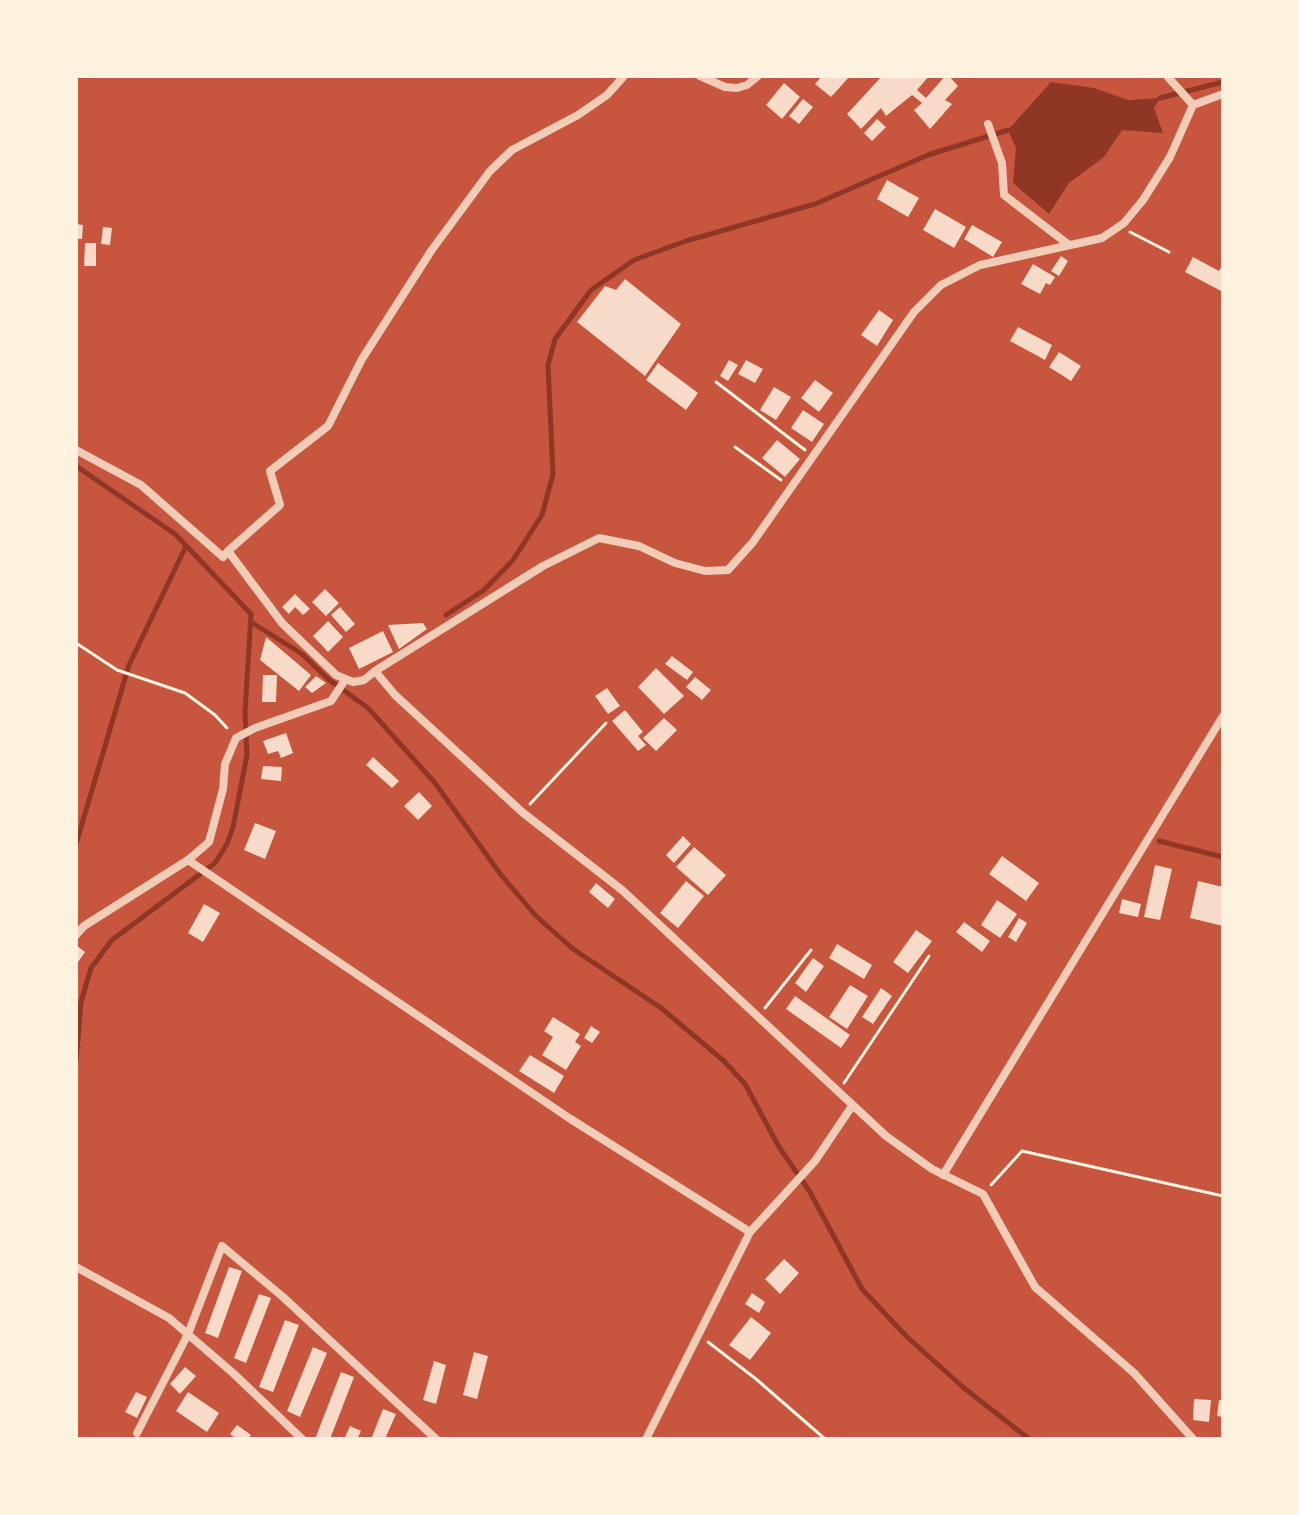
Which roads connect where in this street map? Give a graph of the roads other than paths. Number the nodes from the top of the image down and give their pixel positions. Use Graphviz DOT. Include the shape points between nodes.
graph roads {
  1 [pos="624,76"];
  2 [pos="700,76"];
  3 [pos="758,76"];
  4 [pos="1167,76"];
  5 [pos="1223,94"];
  6 [pos="1193,105"];
  7 [pos="988,124"];
  8 [pos="1069,245"];
  9 [pos="76,450"];
  10 [pos="228,551"];
  11 [pos="375,671"];
  12 [pos="344,682"];
  13 [pos="1223,716"];
  14 [pos="188,860"];
  15 [pos="76,935"];
  16 [pos="852,1106"];
  17 [pos="943,1175"];
  18 [pos="750,1232"];
  19 [pos="76,1267"];
  20 [pos="188,1334"];
  21 [pos="137,1433"];
  22 [pos="302,1439"];
  23 [pos="436,1439"];
  24 [pos="646,1439"];
  25 [pos="1193,1439"];
  1 -- 10 [label="street" via="578,115 512,150 474,191 362,359 328,426 270,471 280,505"];
  2 -- 3 [label="street" via="737,88"];
  4 -- 6 [label="street"];
  5 -- 6 [label="street"];
  6 -- 8 [label="street" via="1143,200 1102,238"];
  7 -- 8 [label="street" via="1002,163 1004,195"];
  8 -- 11 [label="street" via="980,265 941,285 914,312 728,570 705,571 639,546 599,538 543,566"];
  9 -- 10 [label="street" via="141,485 223,557"];
  10 -- 12 [label="street" via="282,623"];
  11 -- 12 [label="street" via="364,680"];
  11 -- 16 [label="street" via="522,812 622,890"];
  12 -- 14 [label="street" via="331,701 240,736 225,764 209,842"];
  13 -- 17 [label="street"];
  14 -- 15 [label="street"];
  14 -- 18 [label="street" via="569,1118"];
  16 -- 17 [label="street"];
  16 -- 18 [label="street" via="815,1161"];
  17 -- 25 [label="street" via="983,1194 1035,1287 1134,1373"];
  18 -- 24 [label="street"];
  19 -- 20 [label="street"];
  20 -- 21 [label="street"];
  20 -- 22 [label="street"];
  20 -- 23 [label="street" via="222,1246"];
}
